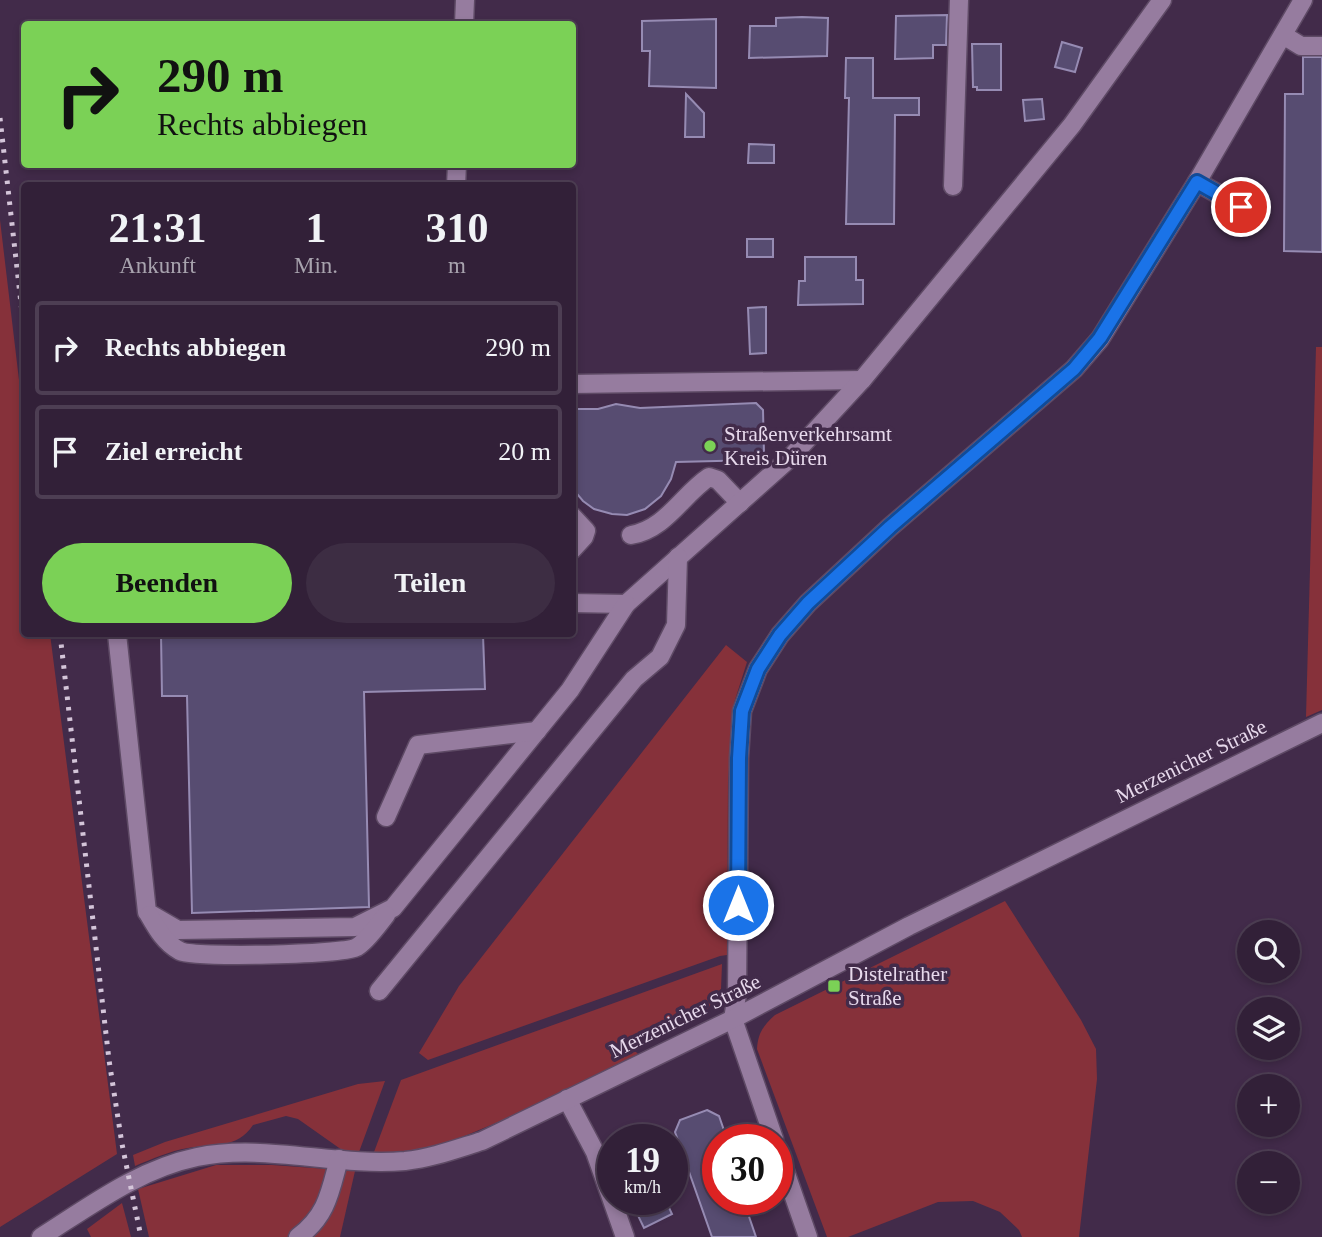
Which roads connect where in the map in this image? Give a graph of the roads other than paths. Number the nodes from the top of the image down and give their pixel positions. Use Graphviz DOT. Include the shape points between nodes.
graph roads {
  1 [pos="465,0"];
  2 [pos="959,0"];
  3 [pos="1162,0"];
  4 [pos="1303,0"];
  5 [pos="464,21"];
  6 [pos="1283,35"];
  7 [pos="1322,46"];
  8 [pos="1197,182"];
  9 [pos="953,186"];
  10 [pos="1241,207"];
  11 [pos="862,380"];
  12 [pos="576,383"];
  13 [pos="740,503"];
  14 [pos="576,520"];
  15 [pos="631,535"];
  16 [pos="576,546"];
  17 [pos="678,557"];
  18 [pos="576,603"];
  19 [pos="626,604"];
  20 [pos="117,637"];
  21 [pos="1322,723"];
  22 [pos="537,731"];
  23 [pos="386,817"];
  24 [pos="393,908"];
  25 [pos="148,912"];
  26 [pos="379,992"];
  27 [pos="733,1019"];
  28 [pos="567,1099"];
  29 [pos="769,1124"];
  30 [pos="339,1158"];
  31 [pos="793,1194"];
  32 [pos="41,1237"];
  33 [pos="298,1237"];
  34 [pos="625,1237"];
  35 [pos="808,1237"];
  1 -- 5 [label="street"];
  2 -- 9 [label="street"];
  3 -- 11 [label="street" via="1072,125"];
  4 -- 6 [label="street"];
  6 -- 7 [label="street" via="1301,46"];
  6 -- 8 [label="street"];
  8 -- 10 [label="street"];
  8 -- 27 [label="street" via="1100,338 1074,369 808,603 758,669 741,723"];
  11 -- 12 [label="street"];
  11 -- 13 [label="street" via="790,458"];
  13 -- 15 [label="street" via="709,477 659,523"];
  13 -- 17 [label="street"];
  14 -- 16 [label="street" via="586,531"];
  17 -- 19 [label="street"];
  17 -- 26 [label="street" via="676,625 660,657 634,679"];
  18 -- 19 [label="street"];
  19 -- 22 [label="street"];
  20 -- 25 [label="street"];
  21 -- 27 [label="street, Merzenicher Straße" via="921,920"];
  22 -- 23 [label="street" via="418,745"];
  22 -- 24 [label="street"];
  24 -- 25 [label="street" via="355,927 178,930"];
  24 -- 25 [label="street" via="358,947 337,952 233,954 182,953 163,937"];
  27 -- 28 [label="street, Merzenicher Straße"];
  27 -- 29 [label="street"];
  28 -- 30 [label="street, Merzenicher Straße" via="439,1155 403,1161"];
  28 -- 34 [label="street" via="595,1152"];
  30 -- 32 [label="street, Merzenicher Straße" via="196,1157 123,1186"];
  30 -- 33 [label="street" via="328,1200 315,1225"];
  31 -- 35 [label="street"];
}
